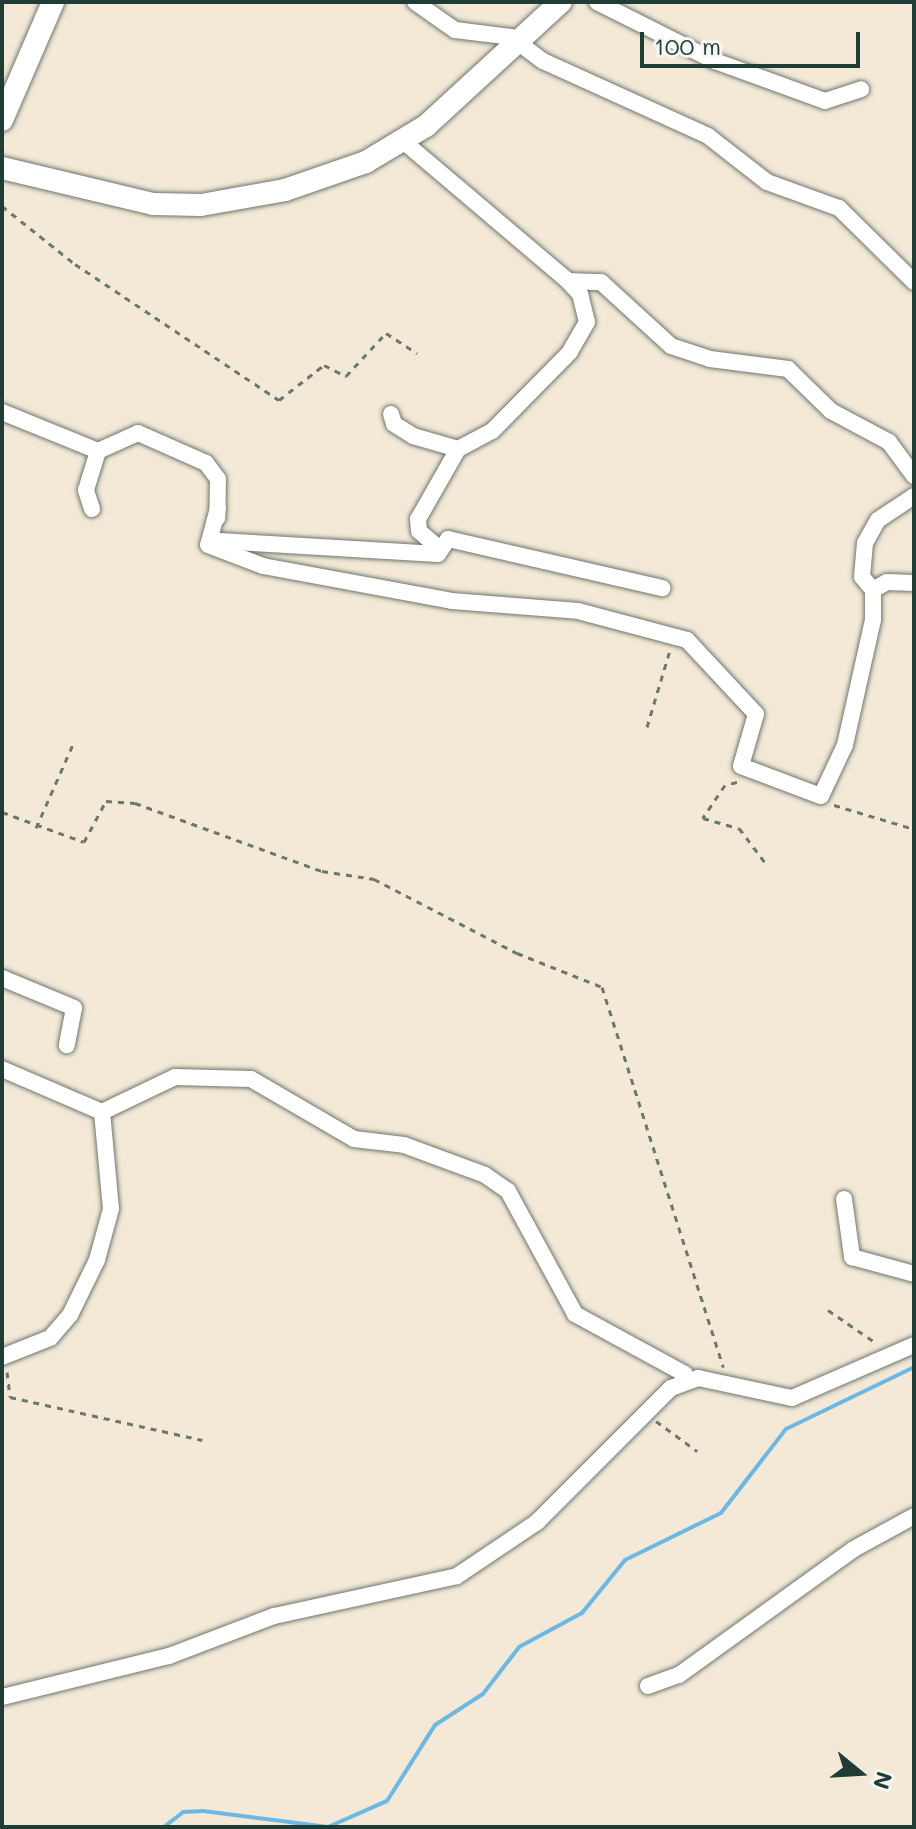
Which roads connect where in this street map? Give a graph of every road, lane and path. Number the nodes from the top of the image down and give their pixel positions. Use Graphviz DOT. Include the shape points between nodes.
graph roads {
  1 [pos="53,2"];
  2 [pos="415,2"];
  3 [pos="561,2"];
  4 [pos="597,2"];
  5 [pos="520,43"];
  6 [pos="861,89"];
  7 [pos="2,120"];
  8 [pos="403,141"];
  9 [pos="2,168"];
  10 [pos="2,206"];
  11 [pos="568,281"];
  12 [pos="914,282"];
  13 [pos="417,353"];
  14 [pos="2,412"];
  15 [pos="391,414"];
  16 [pos="458,449"];
  17 [pos="98,451"];
  18 [pos="914,476"];
  19 [pos="914,496"];
  20 [pos="218,508"];
  21 [pos="92,509"];
  22 [pos="440,549"];
  23 [pos="914,583"];
  24 [pos="662,588"];
  25 [pos="873,590"];
  26 [pos="675,635"];
  27 [pos="647,727"];
  28 [pos="73,744"];
  29 [pos="750,785"];
  30 [pos="821,796"];
  31 [pos="2,812"];
  32 [pos="36,828"];
  33 [pos="914,829"];
  34 [pos="767,865"];
  35 [pos="2,978"];
  36 [pos="67,1045"];
  37 [pos="2,1069"];
  38 [pos="102,1112"];
  39 [pos="844,1199"];
  40 [pos="914,1274"];
  41 [pos="828,1310"];
  42 [pos="914,1345"];
  43 [pos="893,1355"];
  44 [pos="5,1357"];
  45 [pos="685,1374"];
  46 [pos="728,1384"];
  47 [pos="648,1407"];
  48 [pos="202,1440"];
  49 [pos="697,1451"];
  50 [pos="914,1516"];
  51 [pos="648,1686"];
  52 [pos="2,1697"];
  1 -- 7 [label="street"];
  2 -- 5 [label="street" via="455,30 504,34"];
  3 -- 5 [label="street"];
  4 -- 6 [label="street" via="715,61 825,101"];
  5 -- 8 [label="street"];
  5 -- 12 [label="street" via="708,136 767,182 839,208"];
  8 -- 9 [label="street" via="311,182 201,205 114,199"];
  8 -- 11 [label="street"];
  10 -- 13 [label="path" via="75,264 279,400 324,365 346,376 386,333"];
  11 -- 16 [label="street" via="586,310 581,338 492,431"];
  11 -- 18 [label="street" via="601,282 671,346 710,359 788,369 831,411 889,442"];
  14 -- 17 [label="street"];
  15 -- 16 [label="street" via="413,436"];
  16 -- 22 [label="street" via="418,519 422,536"];
  17 -- 20 [label="street" via="138,433 193,457 216,473"];
  17 -- 21 [label="street" via="86,490"];
  19 -- 25 [label="street" via="868,533 862,577"];
  20 -- 22 [label="street" via="219,541 235,546"];
  20 -- 26 [label="street" via="208,545 263,566 452,601 578,611"];
  22 -- 24 [label="street" via="448,539"];
  23 -- 25 [label="street" via="887,582"];
  25 -- 30 [label="street" via="851,723"];
  26 -- 27 [label="path"];
  26 -- 30 [label="street" via="696,646 756,714 741,766"];
  28 -- 32 [label="path"];
  29 -- 34 [label="path" via="725,785 703,818 739,828"];
  30 -- 33 [label="path"];
  31 -- 32 [label="path"];
  32 -- 46 [label="path" via="84,842 106,801 135,803 322,871 374,879 517,953 602,987"];
  35 -- 36 [label="street" via="74,1008"];
  37 -- 38 [label="street"];
  38 -- 44 [label="street" via="111,1209 97,1260 50,1338"];
  38 -- 45 [label="street" via="175,1077 251,1079 354,1139 404,1145 485,1175 508,1191 575,1314"];
  39 -- 40 [label="street" via="852,1257"];
  41 -- 43 [label="path"];
  42 -- 43 [label="street"];
  43 -- 46 [label="street" via="792,1398"];
  44 -- 48 [label="path" via="10,1397"];
  46 -- 47 [label="street" via="688,1380"];
  47 -- 49 [label="path"];
  47 -- 52 [label="street" via="537,1522 473,1569 274,1616 169,1656"];
  50 -- 51 [label="street" via="854,1549 679,1675"];
}
